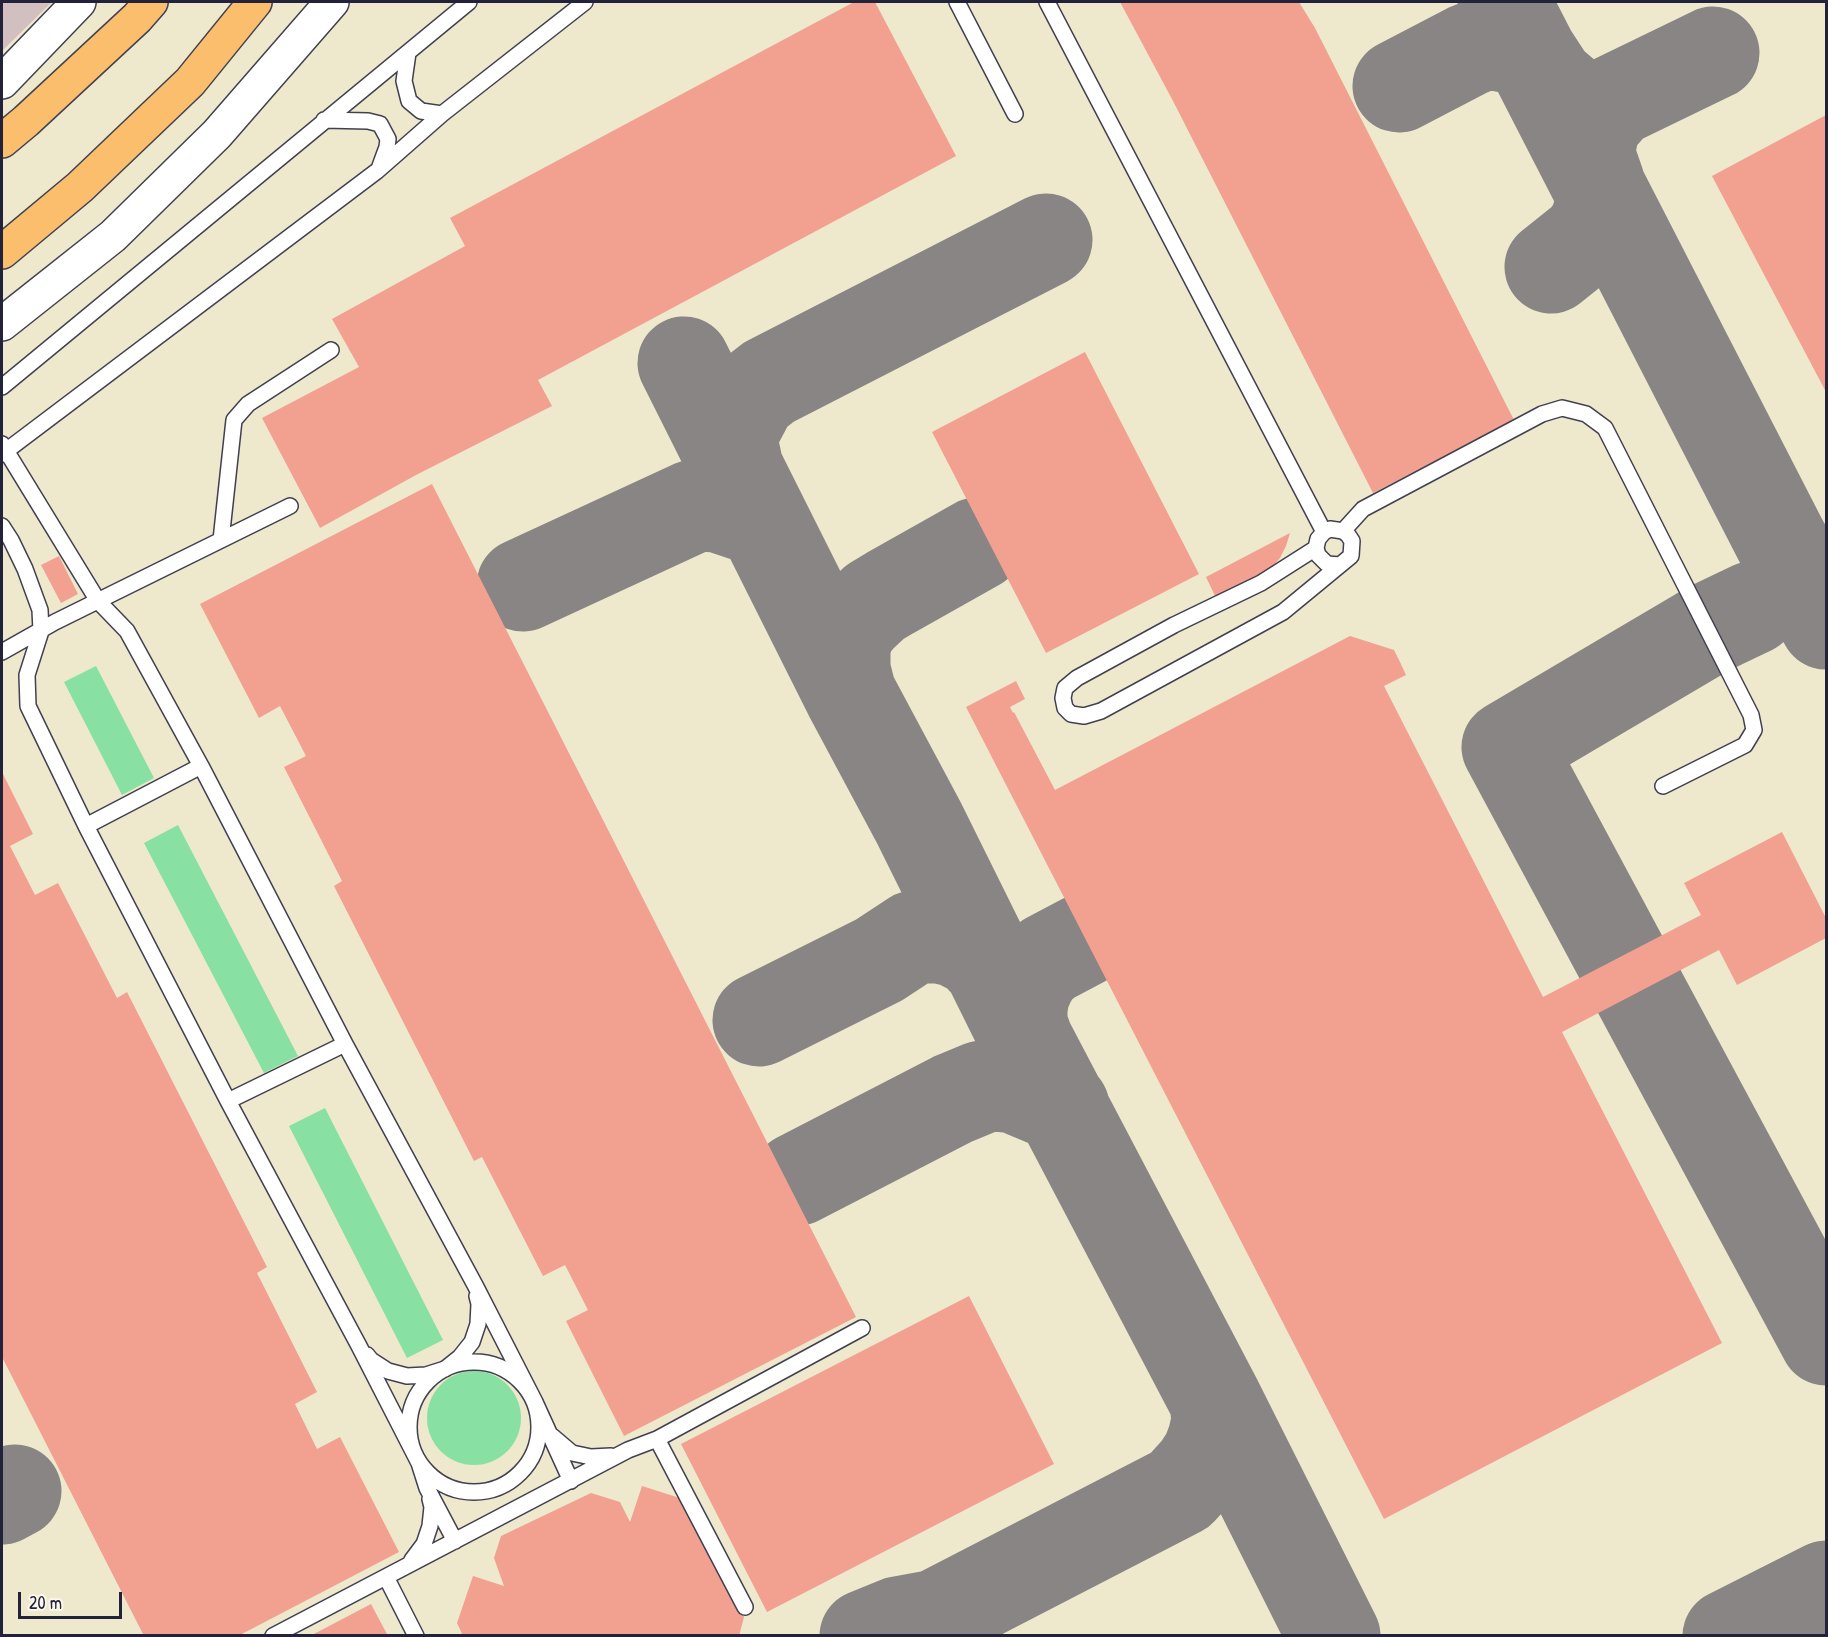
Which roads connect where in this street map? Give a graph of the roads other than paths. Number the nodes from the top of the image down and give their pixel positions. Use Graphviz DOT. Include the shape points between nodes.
graph roads {
  1 [pos="79,2"];
  2 [pos="151,2"];
  3 [pos="255,2"];
  4 [pos="332,2"];
  5 [pos="469,2"];
  6 [pos="585,2"];
  7 [pos="957,2"];
  8 [pos="1047,2"];
  9 [pos="408,53"];
  10 [pos="2,82"];
  11 [pos="442,114"];
  12 [pos="1015,114"];
  13 [pos="324,120"];
  14 [pos="2,141"];
  15 [pos="377,171"];
  16 [pos="2,252"];
  17 [pos="2,324"];
  18 [pos="331,350"];
  19 [pos="2,387"];
  20 [pos="3,449"];
  21 [pos="290,506"];
  22 [pos="2,526"];
  23 [pos="1343,531"];
  24 [pos="1324,532"];
  25 [pos="220,540"];
  26 [pos="1316,548"];
  27 [pos="1340,565"];
  28 [pos="98,601"];
  29 [pos="41,631"];
  30 [pos="2,652"];
  31 [pos="201,765"];
  32 [pos="1663,786"];
  33 [pos="86,826"];
  34 [pos="345,1044"];
  35 [pos="228,1101"];
  36 [pos="475,1286"];
  37 [pos="862,1328"];
  38 [pos="359,1346"];
  39 [pos="445,1369"];
  40 [pos="535,1402"];
  41 [pos="546,1428"];
  42 [pos="657,1439"];
  43 [pos="628,1450"];
  44 [pos="419,1463"];
  45 [pos="571,1481"];
  46 [pos="427,1488"];
  47 [pos="455,1541"];
  48 [pos="391,1574"];
  49 [pos="745,1607"];
  50 [pos="273,1635"];
  51 [pos="416,1635"];
  1 -- 10 [label="street"];
  2 -- 14 [label="main road"];
  3 -- 16 [label="main road" via="190,82 80,187"];
  4 -- 17 [label="street" via="217,134 121,229"];
  5 -- 9 [label="lane"];
  6 -- 11 [label="lane"];
  7 -- 12 [label="lane"];
  8 -- 24 [label="lane"];
  9 -- 11 [label="lane" via="404,81 409,101 421,111"];
  9 -- 13 [label="lane"];
  11 -- 15 [label="lane"];
  13 -- 15 [label="lane" via="380,124 386,132 387,147"];
  13 -- 19 [label="lane"];
  15 -- 20 [label="lane"];
  18 -- 25 [label="lane" via="248,404 234,420"];
  20 -- 28 [label="lane"];
  21 -- 25 [label="lane"];
  22 -- 29 [label="lane" via="25,569 40,610"];
  23 -- 24 [label="lane"];
  23 -- 27 [label="lane" via="1353,549"];
  23 -- 32 [label="lane" via="1363,509 1542,414 1562,408 1586,414 1605,428 1751,715 1754,730 1745,745"];
  24 -- 26 [label="lane"];
  25 -- 28 [label="lane"];
  26 -- 27 [label="lane" via="1327,564"];
  26 -- 27 [label="lane" via="1261,583 1077,678 1065,688 1065,708 1071,714 1084,716 1140,691 1283,612"];
  28 -- 29 [label="lane"];
  28 -- 31 [label="lane" via="127,631"];
  29 -- 30 [label="lane"];
  29 -- 33 [label="lane" via="27,675 28,706"];
  31 -- 33 [label="lane"];
  31 -- 34 [label="lane"];
  33 -- 35 [label="lane"];
  34 -- 35 [label="lane"];
  34 -- 36 [label="lane"];
  35 -- 38 [label="lane"];
  36 -- 39 [label="lane" via="478,1324 472,1342"];
  36 -- 40 [label="lane"];
  37 -- 42 [label="lane"];
  38 -- 39 [label="lane" via="388,1371 407,1376"];
  38 -- 44 [label="lane"];
  39 -- 40 [label="lane" via="461,1363 497,1365 526,1386"];
  39 -- 44 [label="lane" via="418,1393 411,1410 409,1428"];
  40 -- 41 [label="lane"];
  40 -- 44 [label="lane" via="540,1421 539,1441 532,1459 505,1486 467,1493 448,1488"];
  41 -- 43 [label="lane" via="572,1453 610,1457"];
  41 -- 45 [label="lane"];
  42 -- 43 [label="lane"];
  42 -- 49 [label="lane"];
  43 -- 45 [label="lane"];
  44 -- 46 [label="lane"];
  45 -- 47 [label="lane"];
  46 -- 47 [label="lane"];
  46 -- 48 [label="lane" via="432,1507 424,1544 412,1560"];
  47 -- 48 [label="lane"];
  48 -- 50 [label="lane"];
  48 -- 51 [label="lane"];
}
